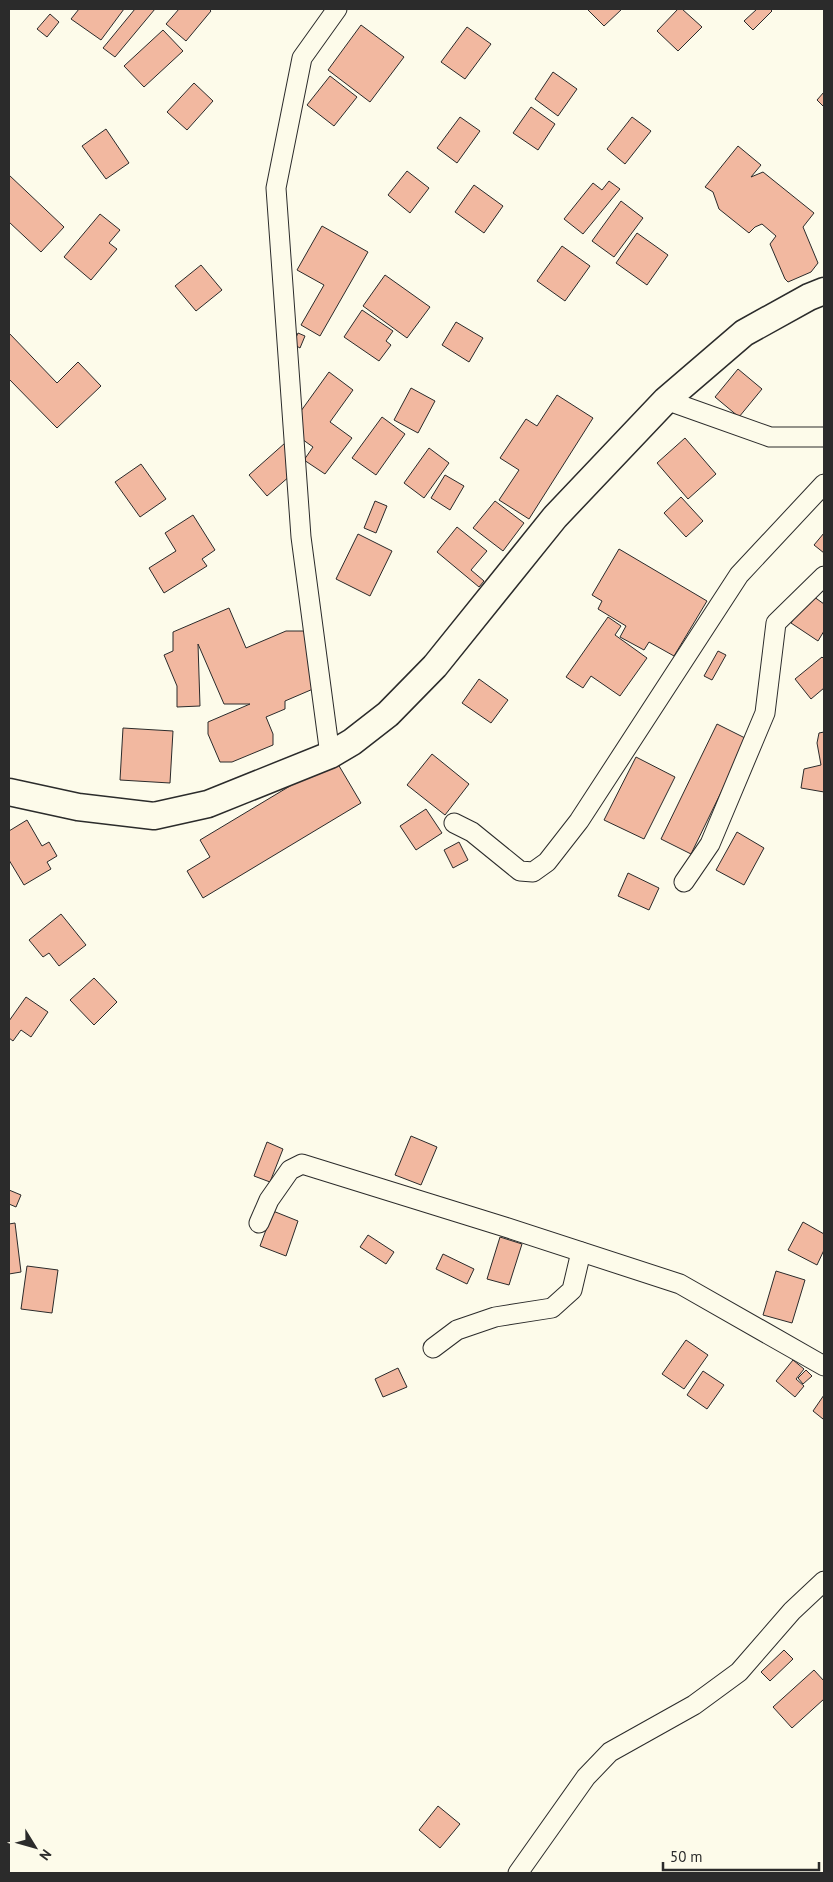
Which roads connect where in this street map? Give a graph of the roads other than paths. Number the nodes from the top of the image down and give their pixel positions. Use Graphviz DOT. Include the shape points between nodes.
graph roads {
  1 [pos="337,9"];
  2 [pos="824,291"];
  3 [pos="666,400"];
  4 [pos="824,437"];
  5 [pos="824,484"];
  6 [pos="824,576"];
  7 [pos="330,755"];
  8 [pos="9,792"];
  9 [pos="454,823"];
  10 [pos="684,882"];
  11 [pos="259,1223"];
  12 [pos="580,1252"];
  13 [pos="433,1348"];
  14 [pos="824,1366"];
  15 [pos="824,1581"];
  16 [pos="518,1873"];
  1 -- 7 [label="street" via="302,58 276,188 301,537"];
  2 -- 3 [label="main road" via="809,296 744,333"];
  3 -- 4 [label="street" via="770,437"];
  3 -- 7 [label="main road" via="555,517 435,666 388,714"];
  5 -- 9 [label="street" via="739,575 579,821 547,862 533,872 520,871 472,832"];
  6 -- 10 [label="street" via="776,623 765,713 710,844"];
  7 -- 8 [label="main road" via="208,804 154,816 78,807"];
  11 -- 12 [label="street" via="269,1200 290,1170 302,1164"];
  12 -- 13 [label="street" via="572,1290 552,1308 496,1317 457,1330"];
  12 -- 14 [label="street" via="680,1284"];
  15 -- 16 [label="street" via="792,1611 739,1672 694,1705 610,1752 586,1777"];
}
